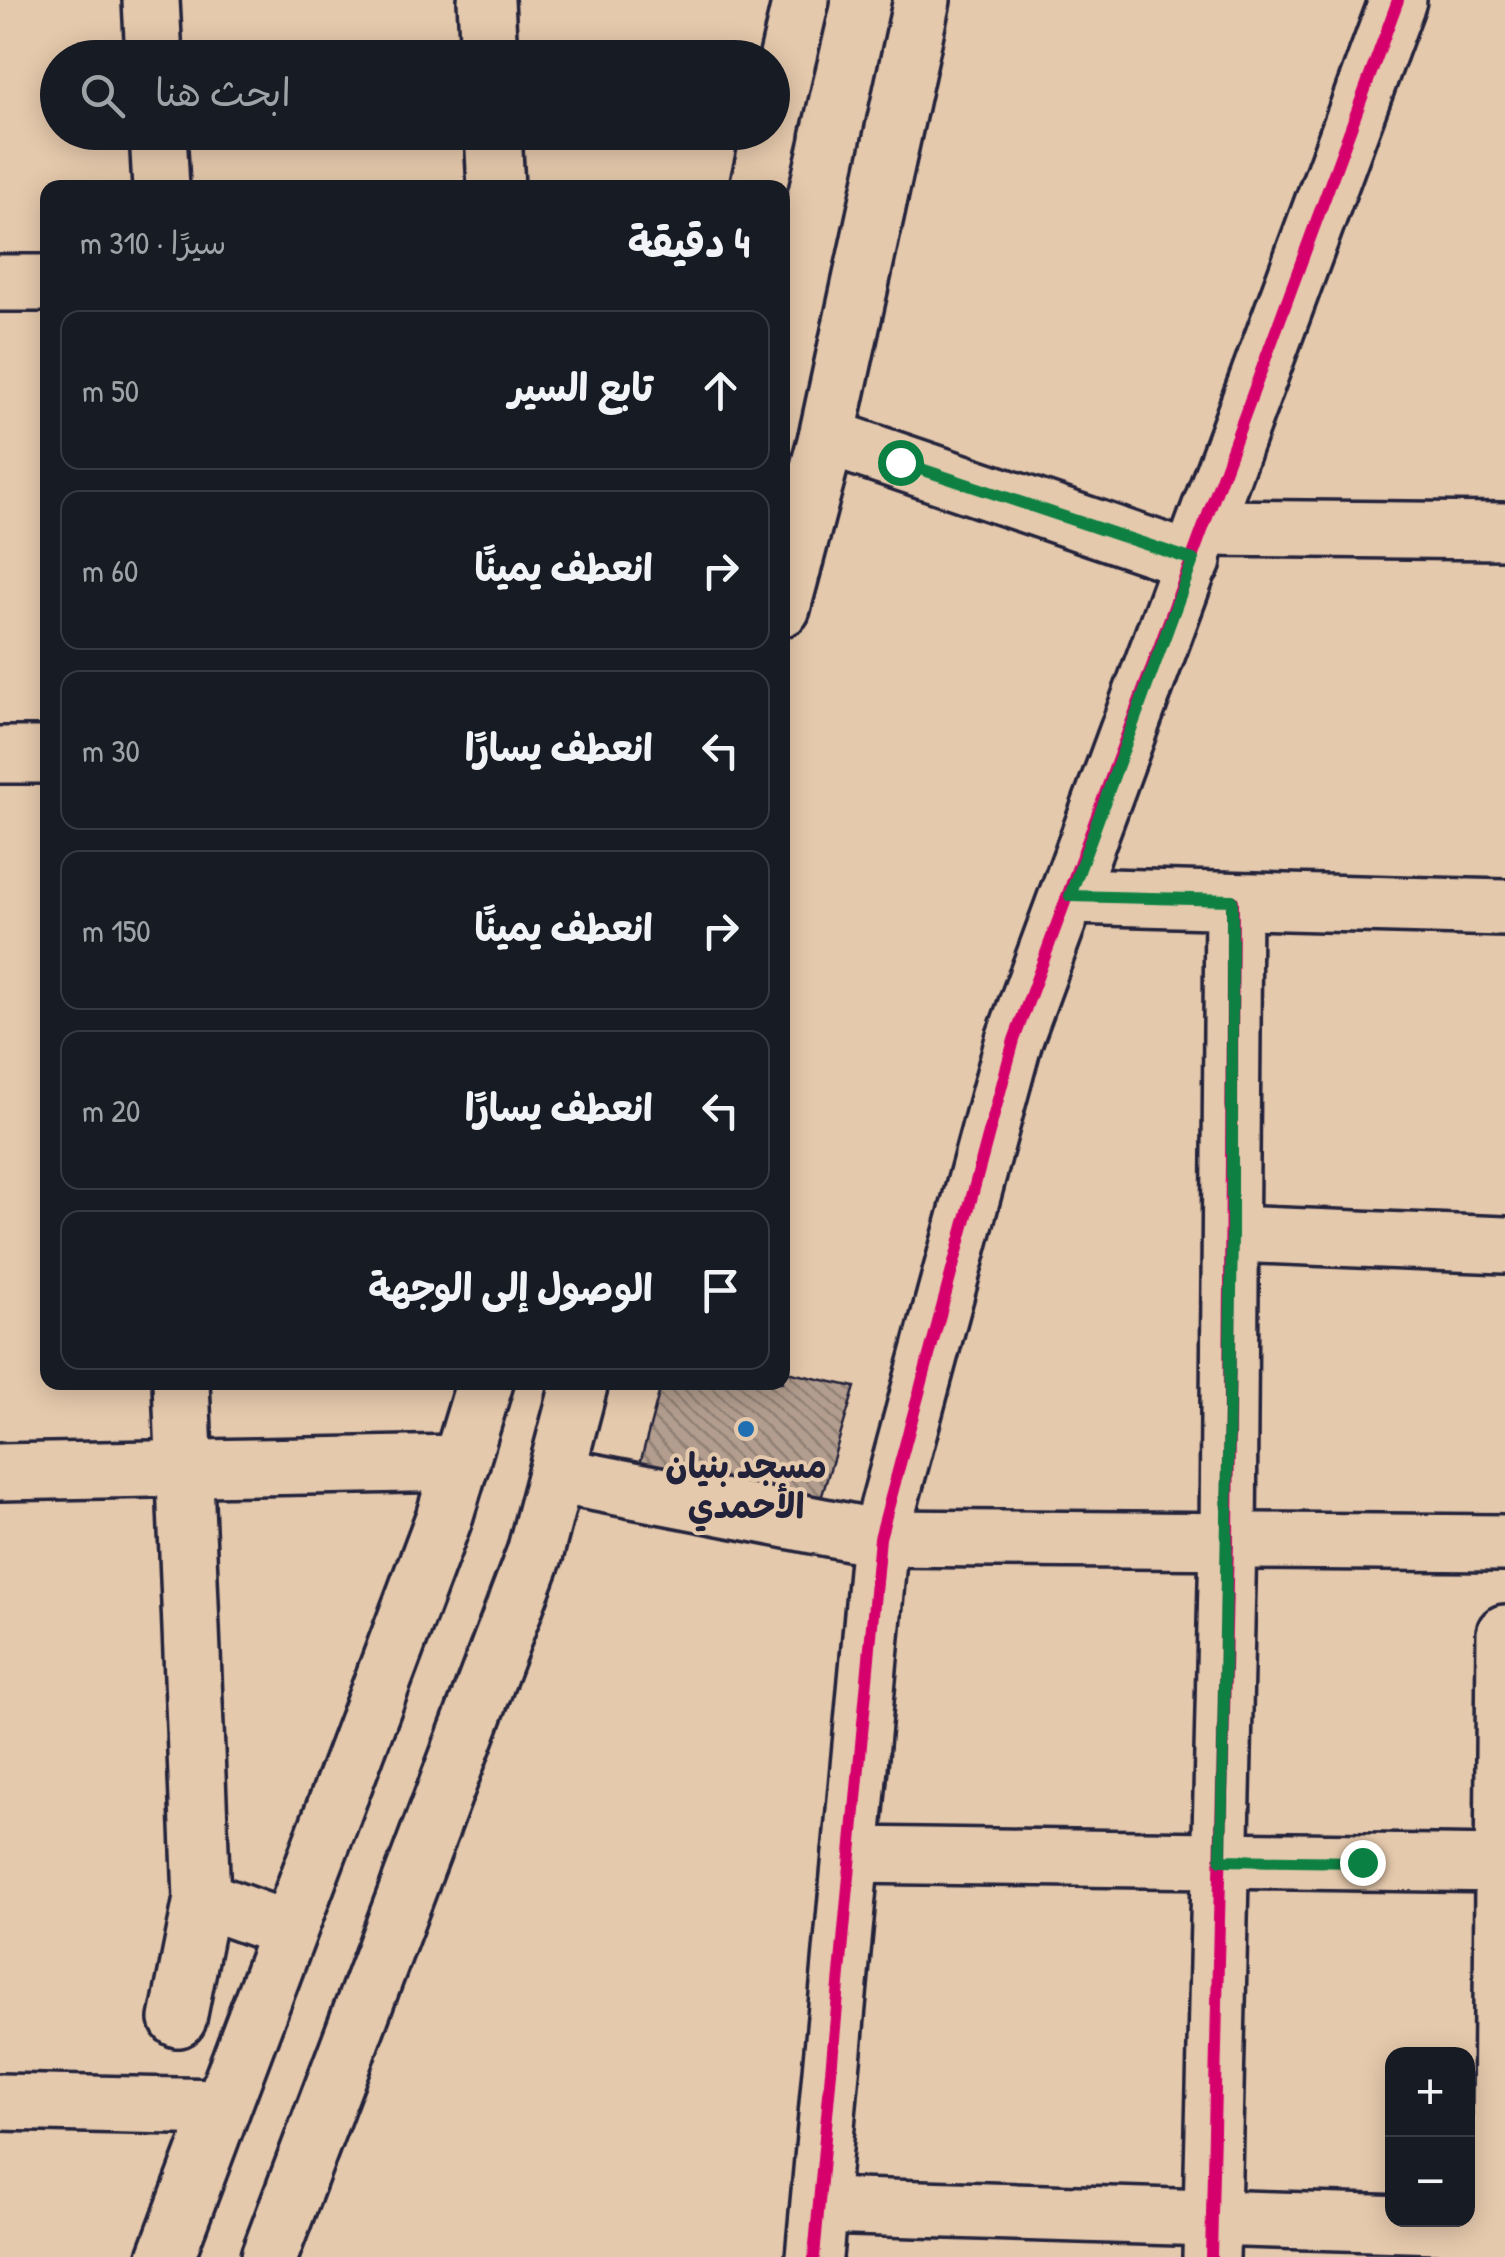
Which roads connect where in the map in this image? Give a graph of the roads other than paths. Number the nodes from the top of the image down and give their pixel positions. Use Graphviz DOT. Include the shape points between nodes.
graph roads {
  1 [pos="151,0"];
  2 [pos="486,0"];
  3 [pos="801,0"];
  4 [pos="922,0"];
  5 [pos="1398,0"];
  6 [pos="153,40"];
  7 [pos="488,40"];
  8 [pos="790,47"];
  9 [pos="159,150"];
  10 [pos="494,150"];
  11 [pos="767,150"];
  12 [pos="161,180"];
  13 [pos="496,180"];
  14 [pos="760,180"];
  15 [pos="40,282"];
  16 [pos="0,284"];
  17 [pos="827,437"];
  18 [pos="1505,531"];
  19 [pos="1199,544"];
  20 [pos="790,578"];
  21 [pos="0,755"];
  22 [pos="40,755"];
  23 [pos="1070,896"];
  24 [pos="1232,900"];
  25 [pos="1505,908"];
  26 [pos="1232,1234"];
  27 [pos="1505,1245"];
  28 [pos="181,1390"];
  29 [pos="483,1390"];
  30 [pos="578,1390"];
  31 [pos="461,1463"];
  32 [pos="184,1469"];
  33 [pos="0,1472"];
  34 [pos="556,1475"];
  35 [pos="880,1538"];
  36 [pos="1228,1540"];
  37 [pos="1505,1542"];
  38 [pos="1505,1633"];
  39 [pos="852,1855"];
  40 [pos="1221,1860"];
  41 [pos="1504,1864"];
  42 [pos="202,1900"];
  43 [pos="286,1928"];
  44 [pos="178,2019"];
  45 [pos="0,2102"];
  46 [pos="221,2106"];
  47 [pos="817,2231"];
  48 [pos="1502,2237"];
  49 [pos="1211,2238"];
  50 [pos="166,2257"];
  51 [pos="269,2257"];
  1 -- 6 [label="street"];
  2 -- 7 [label="street"];
  3 -- 8 [label="street"];
  4 -- 17 [label="street"];
  5 -- 19 [label="street"];
  9 -- 12 [label="street"];
  10 -- 13 [label="street"];
  11 -- 14 [label="street"];
  15 -- 16 [label="street"];
  17 -- 19 [label="street"];
  17 -- 20 [label="street"];
  18 -- 19 [label="street"];
  19 -- 23 [label="street"];
  21 -- 22 [label="street"];
  23 -- 24 [label="street"];
  23 -- 35 [label="street" via="1014,1040"];
  24 -- 25 [label="street"];
  24 -- 26 [label="street"];
  26 -- 27 [label="street"];
  26 -- 36 [label="street"];
  28 -- 32 [label="street"];
  29 -- 31 [label="street"];
  30 -- 34 [label="street"];
  31 -- 32 [label="street"];
  31 -- 43 [label="street"];
  32 -- 33 [label="street"];
  32 -- 42 [label="street"];
  34 -- 35 [label="street"];
  34 -- 51 [label="street" via="535,1553"];
  35 -- 36 [label="street"];
  35 -- 39 [label="street"];
  36 -- 37 [label="street"];
  36 -- 40 [label="street"];
  38 -- 41 [label="street"];
  39 -- 40 [label="street"];
  39 -- 47 [label="street"];
  40 -- 41 [label="street"];
  40 -- 49 [label="street"];
  41 -- 48 [label="street"];
  42 -- 43 [label="street"];
  42 -- 44 [label="street"];
  43 -- 46 [label="street"];
  45 -- 46 [label="street"];
  46 -- 50 [label="street"];
  47 -- 49 [label="street"];
  48 -- 49 [label="street"];
}
